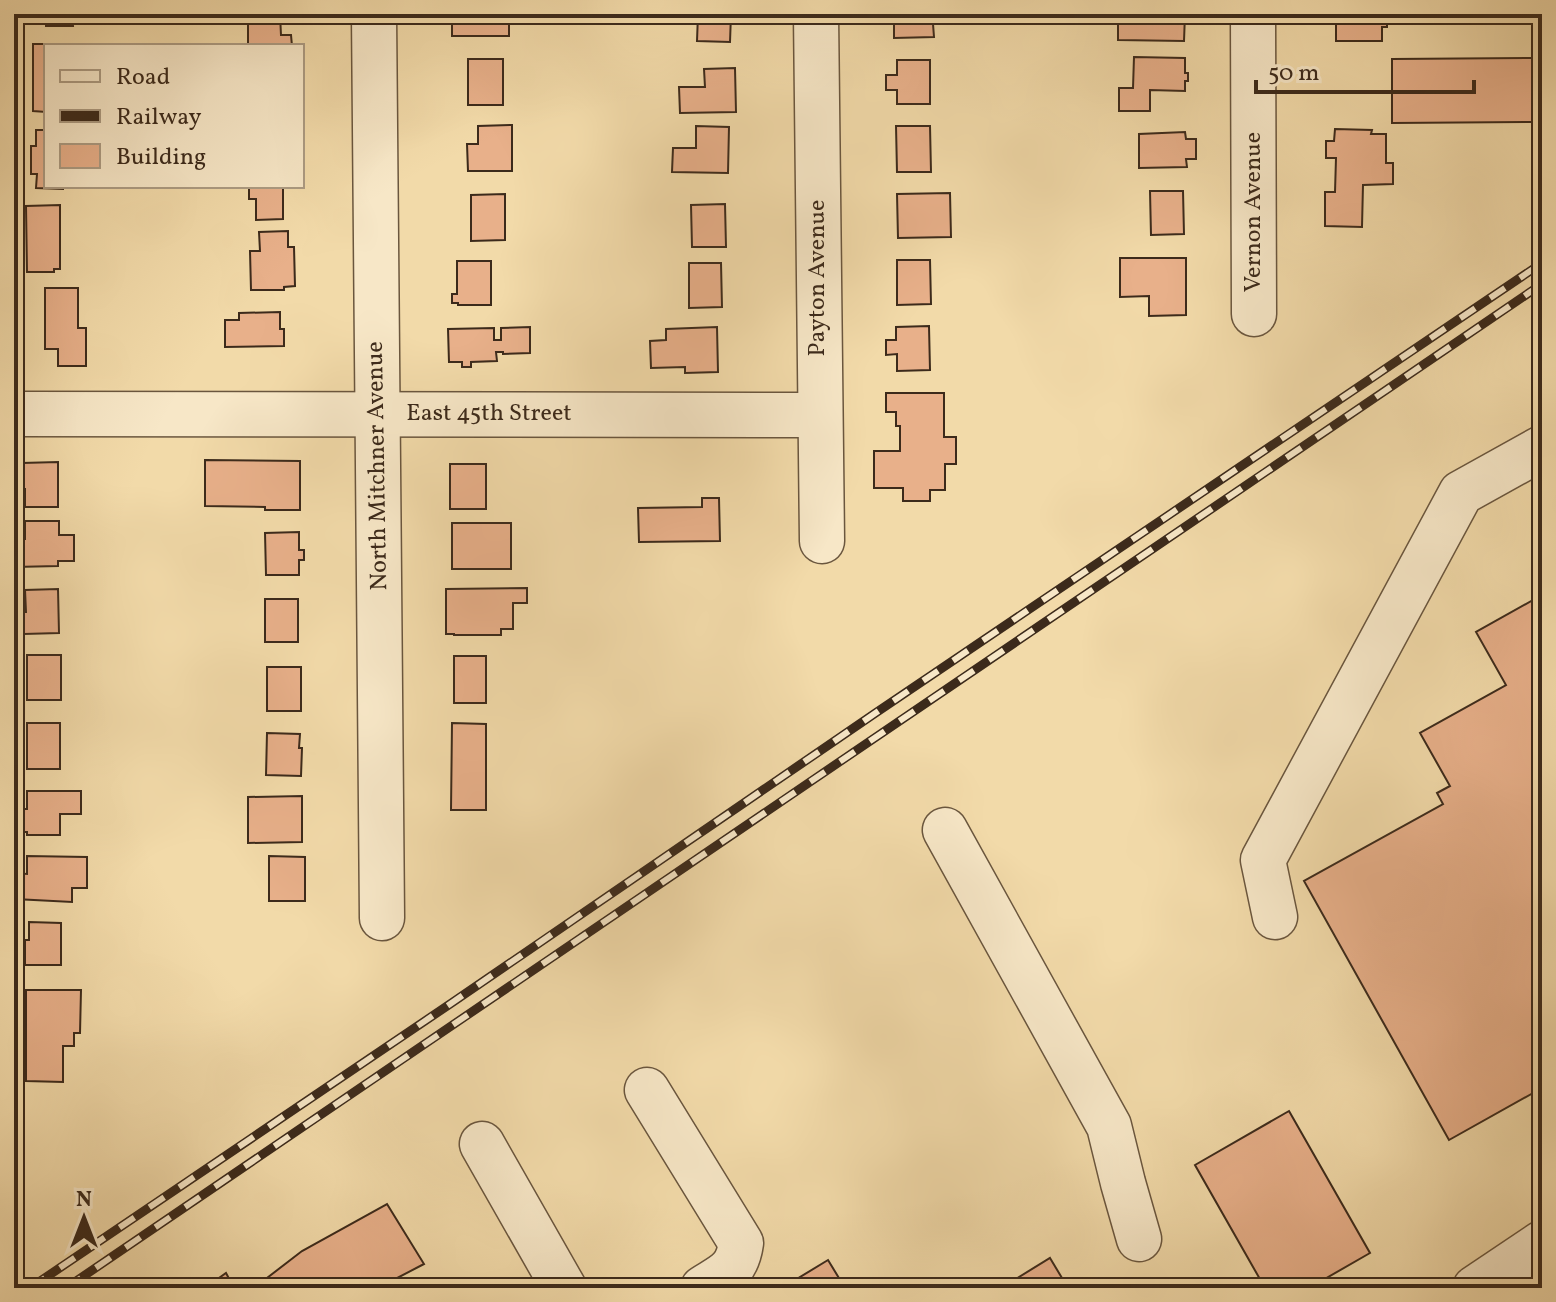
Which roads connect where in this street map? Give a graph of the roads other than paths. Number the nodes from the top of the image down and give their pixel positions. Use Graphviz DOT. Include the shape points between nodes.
graph roads {
  1 [pos="374,14"];
  2 [pos="816,14"];
  3 [pos="1253,14"];
  4 [pos="1254,314"];
  5 [pos="14,414"];
  6 [pos="377,414"];
  7 [pos="819,415"];
  8 [pos="1542,448"];
  9 [pos="822,541"];
  10 [pos="945,830"];
  11 [pos="1275,917"];
  12 [pos="382,918"];
  13 [pos="647,1090"];
  14 [pos="482,1144"];
  15 [pos="1139,1239"];
  16 [pos="1542,1243"];
  17 [pos="564,1288"];
  18 [pos="703,1288"];
  19 [pos="1475,1288"];
  1 -- 6 [label="street, North Mitchner Avenue"];
  2 -- 7 [label="street, Payton Avenue"];
  3 -- 4 [label="street, Vernon Avenue"];
  5 -- 6 [label="street, East 45th Street"];
  6 -- 7 [label="street, East 45th Street"];
  6 -- 12 [label="street, North Mitchner Avenue"];
  7 -- 9 [label="street, Payton Avenue"];
  8 -- 11 [label="street" via="1461,493 1263,860"];
  10 -- 15 [label="street" via="1109,1126"];
  13 -- 18 [label="street" via="741,1243 732,1269"];
  14 -- 17 [label="street"];
  16 -- 19 [label="street"];
}
